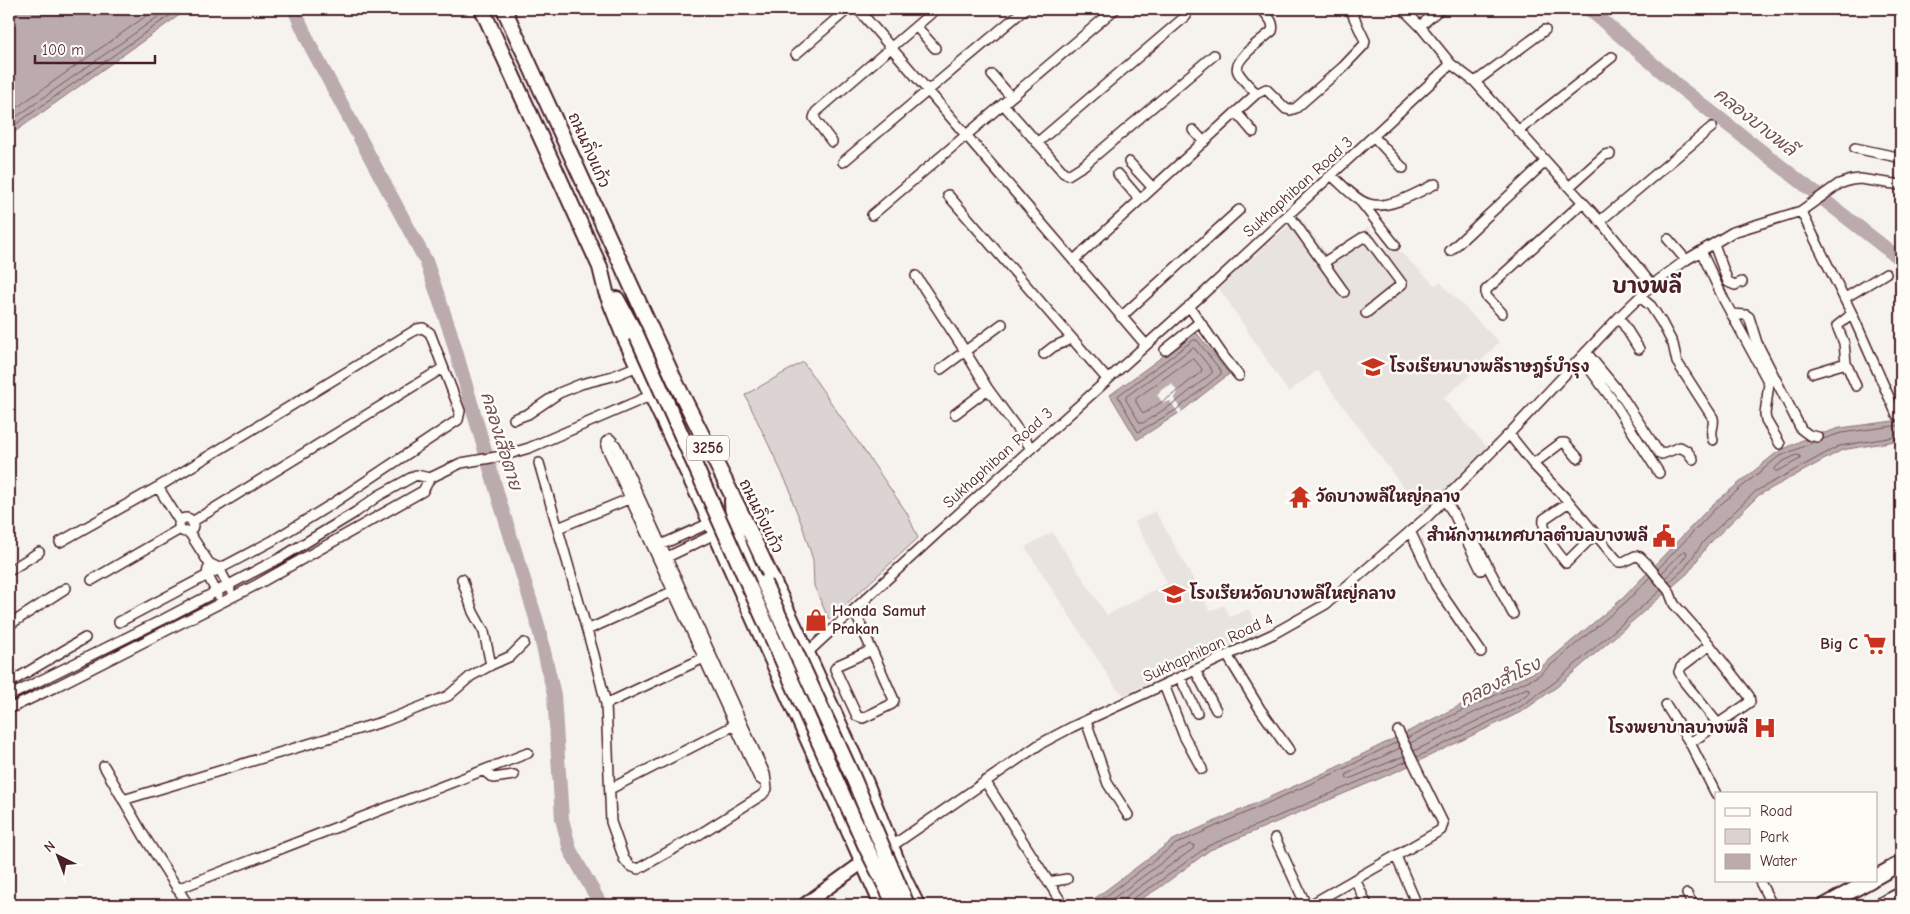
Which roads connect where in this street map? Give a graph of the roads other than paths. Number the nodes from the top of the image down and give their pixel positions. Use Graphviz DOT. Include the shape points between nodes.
graph roads {
  1 [pos="482,9"];
  2 [pos="504,9"];
  3 [pos="848,9"];
  4 [pos="858,9"];
  5 [pos="936,9"];
  6 [pos="1026,9"];
  7 [pos="1115,9"];
  8 [pos="1262,9"];
  9 [pos="1350,9"];
  10 [pos="1403,9"];
  11 [pos="1440,9"];
  12 [pos="1186,16"];
  13 [pos="916,26"];
  14 [pos="1420,26"];
  15 [pos="1545,30"];
  16 [pos="891,48"];
  17 [pos="935,48"];
  18 [pos="796,54"];
  19 [pos="1214,55"];
  20 [pos="1612,57"];
  21 [pos="1451,64"];
  22 [pos="992,75"];
  23 [pos="1474,82"];
  24 [pos="928,90"];
  25 [pos="1256,94"];
  26 [pos="1011,97"];
  27 [pos="1002,104"];
  28 [pos="1236,112"];
  29 [pos="1712,127"];
  30 [pos="1193,130"];
  31 [pos="1518,131"];
  32 [pos="1253,132"];
  33 [pos="966,135"];
  34 [pos="1374,137"];
  35 [pos="832,142"];
  36 [pos="1204,142"];
  37 [pos="1037,143"];
  38 [pos="1855,148"];
  39 [pos="1610,154"];
  40 [pos="1901,160"];
  41 [pos="1546,161"];
  42 [pos="844,162"];
  43 [pos="1129,162"];
  44 [pos="1403,168"];
  45 [pos="1118,174"];
  46 [pos="1332,176"];
  47 [pos="1900,182"];
  48 [pos="1435,184"];
  49 [pos="1569,187"];
  50 [pos="1152,188"];
  51 [pos="948,195"];
  52 [pos="1358,198"];
  53 [pos="1140,200"];
  54 [pos="1583,202"];
  55 [pos="1239,210"];
  56 [pos="1801,211"];
  57 [pos="872,215"];
  58 [pos="1289,215"];
  59 [pos="1600,222"];
  60 [pos="1668,239"];
  61 [pos="1714,244"];
  62 [pos="1394,245"];
  63 [pos="1450,251"];
  64 [pos="1702,251"];
  65 [pos="1074,260"];
  66 [pos="1686,260"];
  67 [pos="1323,263"];
  68 [pos="1886,273"];
  69 [pos="603,276"];
  70 [pos="916,276"];
  71 [pos="1742,282"];
  72 [pos="1652,285"];
  73 [pos="1344,292"];
  74 [pos="1640,297"];
  75 [pos="1844,298"];
  76 [pos="1189,306"];
  77 [pos="1502,313"];
  78 [pos="1366,314"];
  79 [pos="1731,314"];
  80 [pos="1852,314"];
  81 [pos="1121,317"];
  82 [pos="1619,317"];
  83 [pos="1200,322"];
  84 [pos="1002,324"];
  85 [pos="1071,339"];
  86 [pos="1146,345"];
  87 [pos="1639,349"];
  88 [pos="1165,350"];
  89 [pos="966,351"];
  90 [pos="1044,354"];
  91 [pos="1583,354"];
  92 [pos="1846,363"];
  93 [pos="638,366"];
  94 [pos="443,368"];
  95 [pos="941,369"];
  96 [pos="1813,374"];
  97 [pos="1239,376"];
  98 [pos="1107,379"];
  99 [pos="1856,386"];
  100 [pos="988,389"];
  101 [pos="652,395"];
  102 [pos="955,414"];
  103 [pos="1897,415"];
  104 [pos="514,419"];
  105 [pos="1509,434"];
  106 [pos="1818,437"];
  107 [pos="1713,440"];
  108 [pos="1780,444"];
  109 [pos="1031,448"];
  110 [pos="1578,458"];
  111 [pos="1694,458"];
  112 [pos="539,463"];
  113 [pos="1533,464"];
  114 [pos="1659,473"];
  115 [pos="430,478"];
  116 [pos="158,487"];
  117 [pos="634,496"];
  118 [pos="733,497"];
  119 [pos="1444,499"];
  120 [pos="370,502"];
  121 [pos="1569,502"];
  122 [pos="376,516"];
  123 [pos="733,516"];
  124 [pos="183,528"];
  125 [pos="558,528"];
  126 [pos="713,528"];
  127 [pos="1410,531"];
  128 [pos="1595,534"];
  129 [pos="677,538"];
  130 [pos="60,542"];
  131 [pos="1469,545"];
  132 [pos="657,547"];
  133 [pos="682,549"];
  134 [pos="39,552"];
  135 [pos="663,559"];
  136 [pos="209,563"];
  137 [pos="219,568"];
  138 [pos="1481,570"];
  139 [pos="9,571"];
  140 [pos="207,574"];
  141 [pos="462,579"];
  142 [pos="92,580"];
  143 [pos="229,585"];
  144 [pos="66,588"];
  145 [pos="676,590"];
  146 [pos="216,592"];
  147 [pos="234,595"];
  148 [pos="221,601"];
  149 [pos="854,610"];
  150 [pos="1513,614"];
  151 [pos="119,622"];
  152 [pos="9,625"];
  153 [pos="587,630"];
  154 [pos="85,638"];
  155 [pos="524,644"];
  156 [pos="1710,645"];
  157 [pos="872,650"];
  158 [pos="1481,652"];
  159 [pos="807,653"];
  160 [pos="1228,655"];
  161 [pos="707,656"];
  162 [pos="491,665"];
  163 [pos="1195,670"];
  164 [pos="1180,677"];
  165 [pos="9,683"];
  166 [pos="1164,685"];
  167 [pos="10,696"];
  168 [pos="606,704"];
  169 [pos="1666,705"];
  170 [pos="12,707"];
  171 [pos="1216,710"];
  172 [pos="1197,713"];
  173 [pos="1086,721"];
  174 [pos="738,724"];
  175 [pos="1719,725"];
  176 [pos="1398,731"];
  177 [pos="1690,743"];
  178 [pos="1289,750"];
  179 [pos="528,753"];
  180 [pos="104,766"];
  181 [pos="1202,769"];
  182 [pos="484,771"];
  183 [pos="514,775"];
  184 [pos="985,781"];
  185 [pos="610,789"];
  186 [pos="1715,792"];
  187 [pos="123,800"];
  188 [pos="1128,815"];
  189 [pos="1275,838"];
  190 [pos="894,852"];
  191 [pos="876,853"];
  192 [pos="1396,856"];
  193 [pos="1901,863"];
  194 [pos="863,864"];
  195 [pos="1878,876"];
  196 [pos="869,878"];
  197 [pos="1067,879"];
  198 [pos="1355,879"];
  199 [pos="1048,882"];
  200 [pos="1760,882"];
  201 [pos="1868,882"];
  202 [pos="177,889"];
  203 [pos="909,889"];
  204 [pos="1687,894"];
  205 [pos="1901,895"];
  206 [pos="916,904"];
  207 [pos="1829,904"];
  208 [pos="188,905"];
  209 [pos="804,905"];
  210 [pos="874,905"];
  211 [pos="882,905"];
  212 [pos="895,905"];
  213 [pos="1063,905"];
  214 [pos="1308,905"];
  215 [pos="1367,905"];
  216 [pos="1417,905"];
  217 [pos="1693,905"];
  218 [pos="1772,905"];
  219 [pos="1881,905"];
  1 -- 69 [label="main road, 3256"];
  2 -- 118 [label="main road, ถนนกิ่งแก้ว / 3256" via="674,379"];
  3 -- 18 [label="street"];
  4 -- 16 [label="street"];
  5 -- 13 [label="street"];
  6 -- 24 [label="street"];
  7 -- 26 [label="street"];
  8 -- 25 [label="street" via="1273,26 1272,31 1241,58 1237,67"];
  9 -- 25 [label="street" via="1365,41 1343,67 1290,110 1266,89"];
  10 -- 14 [label="street"];
  11 -- 14 [label="street"];
  12 -- 37 [label="street"];
  13 -- 16 [label="street"];
  13 -- 17 [label="street"];
  14 -- 21 [label="street"];
  15 -- 23 [label="street"];
  16 -- 24 [label="street"];
  16 -- 35 [label="street" via="816,112 814,118"];
  19 -- 37 [label="street" via="1073,174 1064,173"];
  20 -- 31 [label="street"];
  21 -- 23 [label="street"];
  21 -- 34 [label="street, Sukhaphiban Road 3"];
  22 -- 26 [label="street"];
  23 -- 31 [label="street"];
  24 -- 33 [label="street"];
  24 -- 42 [label="street"];
  25 -- 28 [label="street"];
  26 -- 27 [label="street"];
  27 -- 33 [label="street"];
  27 -- 37 [label="street"];
  28 -- 32 [label="street"];
  28 -- 36 [label="street"];
  29 -- 59 [label="street"];
  30 -- 36 [label="street"];
  31 -- 41 [label="street"];
  33 -- 57 [label="street"];
  33 -- 65 [label="street"];
  34 -- 44 [label="street"];
  34 -- 46 [label="street, Sukhaphiban Road 3"];
  36 -- 50 [label="street"];
  38 -- 40 [label="street" via="1897,156"];
  39 -- 49 [label="street"];
  41 -- 49 [label="street"];
  41 -- 63 [label="street"];
  43 -- 50 [label="street"];
  45 -- 53 [label="street"];
  46 -- 52 [label="street"];
  46 -- 58 [label="street, Sukhaphiban Road 3"];
  47 -- 56 [label="street" via="1850,180 1839,184"];
  48 -- 52 [label="street" via="1412,197 1394,202 1371,205"];
  49 -- 54 [label="street"];
  50 -- 53 [label="street"];
  51 -- 85 [label="street"];
  52 -- 62 [label="street"];
  53 -- 65 [label="street"];
  54 -- 59 [label="street"];
  54 -- 77 [label="street" via="1486,290 1486,296"];
  55 -- 81 [label="street"];
  56 -- 61 [label="street" via="1733,232"];
  56 -- 75 [label="street"];
  58 -- 67 [label="street"];
  58 -- 76 [label="street, Sukhaphiban Road 3"];
  59 -- 72 [label="street"];
  60 -- 66 [label="street"];
  61 -- 64 [label="street"];
  61 -- 71 [label="street" via="1728,282 1735,285"];
  64 -- 66 [label="street"];
  64 -- 79 [label="street"];
  65 -- 81 [label="street"];
  66 -- 72 [label="street"];
  67 -- 73 [label="street"];
  67 -- 78 [label="street" via="1362,238 1370,241 1402,284"];
  68 -- 75 [label="street"];
  69 -- 93 [label="main road, 3256" via="608,299"];
  69 -- 212 [label="main road, 3256, bridge" via="636,336"];
  70 -- 89 [label="street"];
  72 -- 74 [label="street, Sukhaphiban Road 4"];
  74 -- 82 [label="street, Sukhaphiban Road 4"];
  74 -- 107 [label="street" via="1659,318 1674,344 1677,362 1713,418 1710,432"];
  75 -- 80 [label="street"];
  76 -- 83 [label="street"];
  76 -- 86 [label="street, Sukhaphiban Road 3"];
  79 -- 106 [label="street" via="1750,317 1757,343 1801,429"];
  79 -- 108 [label="street" via="1769,384 1766,420"];
  80 -- 92 [label="street" via="1837,326 1844,343"];
  80 -- 103 [label="street"];
  81 -- 86 [label="street"];
  82 -- 87 [label="street"];
  82 -- 91 [label="street, Sukhaphiban Road 4"];
  83 -- 88 [label="street"];
  83 -- 97 [label="street"];
  84 -- 89 [label="street"];
  85 -- 90 [label="street"];
  85 -- 98 [label="street"];
  86 -- 98 [label="street, Sukhaphiban Road 3"];
  89 -- 95 [label="street"];
  89 -- 100 [label="street"];
  91 -- 105 [label="street, Sukhaphiban Road 4"];
  91 -- 111 [label="street" via="1620,392 1659,453 1680,447"];
  91 -- 114 [label="street"];
  92 -- 96 [label="street"];
  92 -- 99 [label="street"];
  93 -- 101 [label="main road, 3256"];
  93 -- 104 [label="street" via="559,393 528,414"];
  94 -- 116 [label="street" via="430,333 423,328 417,329"];
  94 -- 124 [label="street" via="192,522 193,528"];
  94 -- 137 [label="street" via="460,411 454,423 303,522"];
  98 -- 109 [label="street, Sukhaphiban Road 3"];
  100 -- 102 [label="street"];
  100 -- 109 [label="street"];
  101 -- 115 [label="street" via="530,448 461,463"];
  101 -- 126 [label="main road, 3256"];
  105 -- 113 [label="street"];
  105 -- 119 [label="street, Sukhaphiban Road 4"];
  109 -- 149 [label="street, Sukhaphiban Road 3"];
  110 -- 113 [label="street" via="1565,443 1561,443"];
  112 -- 125 [label="street"];
  113 -- 121 [label="street"];
  115 -- 120 [label="street" via="416,476"];
  115 -- 122 [label="street" via="422,491"];
  116 -- 124 [label="street"];
  116 -- 130 [label="street"];
  117 -- 117 [label="street" via="606,446 610,439 616,446"];
  117 -- 125 [label="street"];
  117 -- 132 [label="street"];
  118 -- 123 [label="main road, 3256"];
  118 -- 159 [label="main road, ถนนกิ่งแก้ว / 3256"];
  119 -- 127 [label="street, Sukhaphiban Road 4"];
  119 -- 131 [label="street"];
  120 -- 122 [label="street"];
  120 -- 143 [label="street"];
  121 -- 128 [label="street"];
  121 -- 128 [label="street" via="1544,519 1543,527 1566,563"];
  122 -- 147 [label="street"];
  123 -- 191 [label="main road, 3256" via="740,547"];
  123 -- 206 [label="main road, 3256, bridge" via="852,776"];
  124 -- 136 [label="street"];
  124 -- 142 [label="street"];
  125 -- 153 [label="street"];
  126 -- 129 [label="street"];
  126 -- 133 [label="street"];
  126 -- 194 [label="main road, 3256"];
  127 -- 158 [label="street" via="1436,586"];
  127 -- 160 [label="street, Sukhaphiban Road 4" via="1326,604 1297,622"];
  128 -- 156 [label="street" via="1618,562 1640,557 1669,591 1674,604"];
  129 -- 132 [label="street"];
  129 -- 133 [label="street"];
  131 -- 138 [label="street"];
  131 -- 150 [label="street" via="1476,544"];
  132 -- 135 [label="street"];
  133 -- 135 [label="street"];
  134 -- 139 [label="street"];
  135 -- 145 [label="street"];
  136 -- 137 [label="street"];
  136 -- 140 [label="street"];
  137 -- 140 [label="street"];
  137 -- 143 [label="street"];
  140 -- 146 [label="street"];
  140 -- 151 [label="street"];
  141 -- 162 [label="street" via="484,632"];
  143 -- 146 [label="street"];
  143 -- 147 [label="street"];
  144 -- 152 [label="street"];
  145 -- 153 [label="street"];
  145 -- 161 [label="street"];
  146 -- 148 [label="street"];
  146 -- 167 [label="street"];
  147 -- 148 [label="street"];
  148 -- 170 [label="street"];
  149 -- 157 [label="street"];
  149 -- 159 [label="street, Sukhaphiban Road 3"];
  153 -- 168 [label="street"];
  154 -- 165 [label="street"];
  155 -- 162 [label="street" via="511,656"];
  156 -- 175 [label="street" via="1679,672"];
  156 -- 175 [label="street" via="1749,696 1750,702"];
  157 -- 157 [label="street" via="894,700 892,704 860,718 835,669"];
  159 -- 190 [label="main road, ถนนกิ่งแก้ว / 3256"];
  160 -- 163 [label="street, Sukhaphiban Road 4"];
  160 -- 178 [label="street"];
  161 -- 168 [label="street"];
  161 -- 174 [label="street"];
  162 -- 187 [label="street" via="440,700 385,721"];
  163 -- 164 [label="street, Sukhaphiban Road 4"];
  163 -- 171 [label="street"];
  164 -- 166 [label="street, Sukhaphiban Road 4"];
  164 -- 172 [label="street"];
  166 -- 173 [label="street, Sukhaphiban Road 4"];
  166 -- 181 [label="street" via="1184,736"];
  167 -- 170 [label="street"];
  168 -- 185 [label="street"];
  169 -- 177 [label="street"];
  173 -- 184 [label="street, Sukhaphiban Road 4" via="1040,744"];
  173 -- 188 [label="street" via="1108,784"];
  174 -- 185 [label="street"];
  174 -- 185 [label="street" via="759,778 766,783 762,795 638,869 630,866 620,851 611,822"];
  175 -- 177 [label="street"];
  176 -- 192 [label="street" via="1443,827"];
  177 -- 186 [label="street"];
  179 -- 182 [label="street"];
  180 -- 187 [label="street"];
  182 -- 183 [label="street" via="493,778"];
  182 -- 202 [label="street"];
  184 -- 190 [label="street, Sukhaphiban Road 4"];
  184 -- 199 [label="street"];
  187 -- 202 [label="street"];
  189 -- 214 [label="street"];
  190 -- 203 [label="main road, ถนนกิ่งแก้ว / 3256"];
  190 -- 206 [label="main road" via="912,879"];
  191 -- 194 [label="main road"];
  191 -- 203 [label="main road"];
  192 -- 198 [label="street"];
  192 -- 216 [label="street"];
  193 -- 195 [label="main road"];
  194 -- 196 [label="main road, 3256"];
  194 -- 209 [label="main road"];
  196 -- 210 [label="main road"];
  196 -- 211 [label="main road, 3256"];
  197 -- 199 [label="street"];
  198 -- 214 [label="street"];
  198 -- 215 [label="street"];
  199 -- 213 [label="street"];
  200 -- 218 [label="street"];
  201 -- 207 [label="main road"];
  202 -- 208 [label="street"];
  203 -- 206 [label="main road, ถนนกิ่งแก้ว / 3256"];
  204 -- 217 [label="street"];
  205 -- 219 [label="main road"];
}
